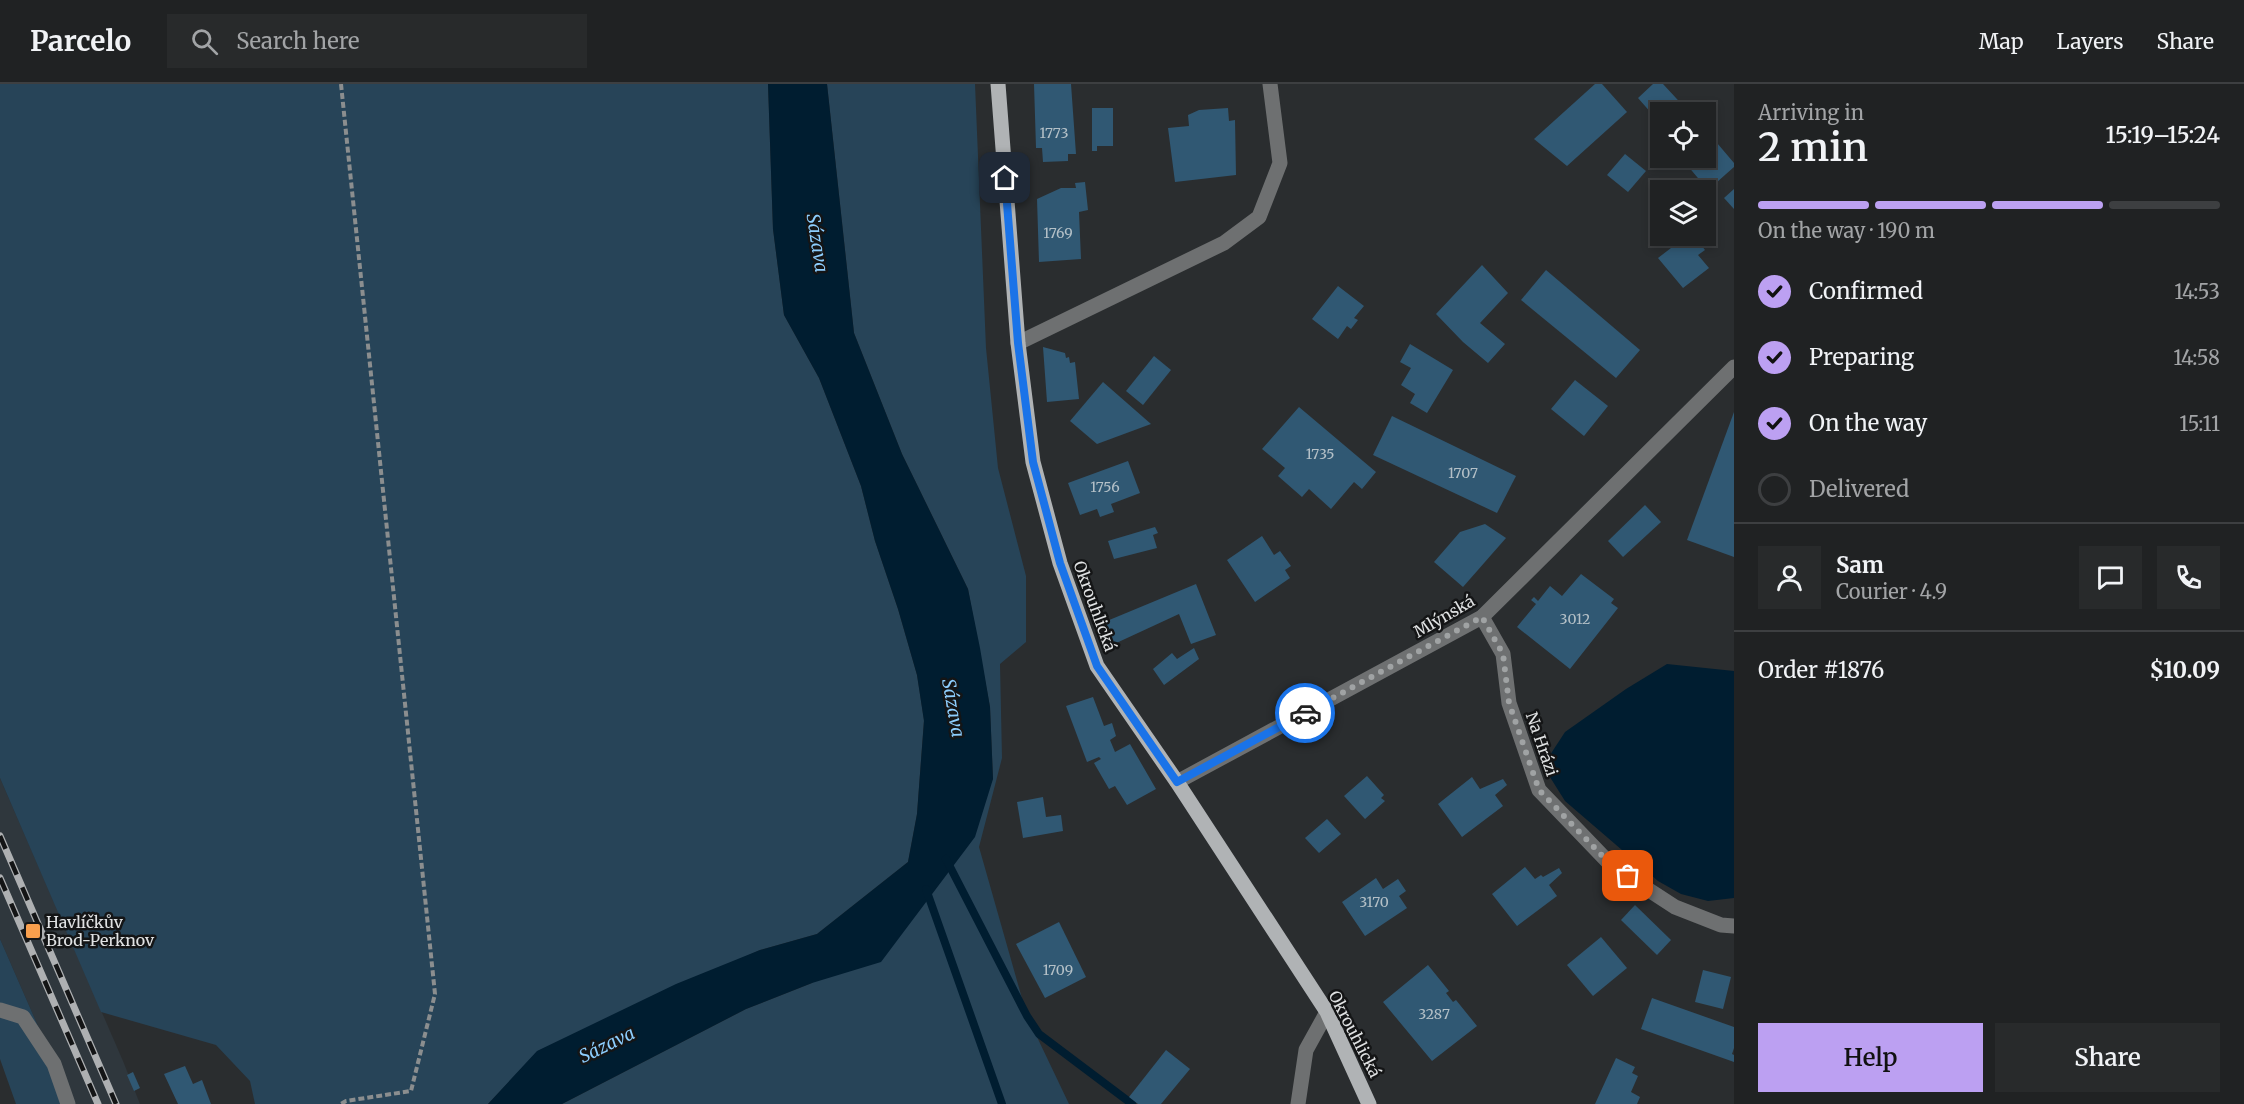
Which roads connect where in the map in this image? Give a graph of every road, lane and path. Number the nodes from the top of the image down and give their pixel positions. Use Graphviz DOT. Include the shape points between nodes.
graph roads {
  1 [pos="340,84"];
  2 [pos="998,84"];
  3 [pos="1270,84"];
  4 [pos="1018,343"];
  5 [pos="1734,367"];
  6 [pos="1482,617"];
  7 [pos="1177,782"];
  8 [pos="1734,926"];
  9 [pos="0,1010"];
  10 [pos="1327,1012"];
  11 [pos="68,1104"];
  12 [pos="341,1104"];
  13 [pos="1298,1104"];
  14 [pos="1369,1104"];
  1 -- 12 [label="path" via="435,994 411,1091"];
  2 -- 4 [label="main road, Okrouhlická"];
  3 -- 4 [label="street" via="1280,164 1259,217 1224,243"];
  4 -- 7 [label="main road, Okrouhlická" via="1033,462 1060,563 1097,666"];
  5 -- 6 [label="street, Mlýnská"];
  6 -- 7 [label="street, Mlýnská"];
  6 -- 8 [label="street, Na Hrázi" via="1503,654 1509,703 1539,790 1612,866 1675,907 1721,925"];
  7 -- 10 [label="main road, Okrouhlická"];
  9 -- 11 [label="street" via="23,1017 54,1064"];
  10 -- 13 [label="street" via="1306,1050"];
  10 -- 14 [label="main road, Okrouhlická"];
}
